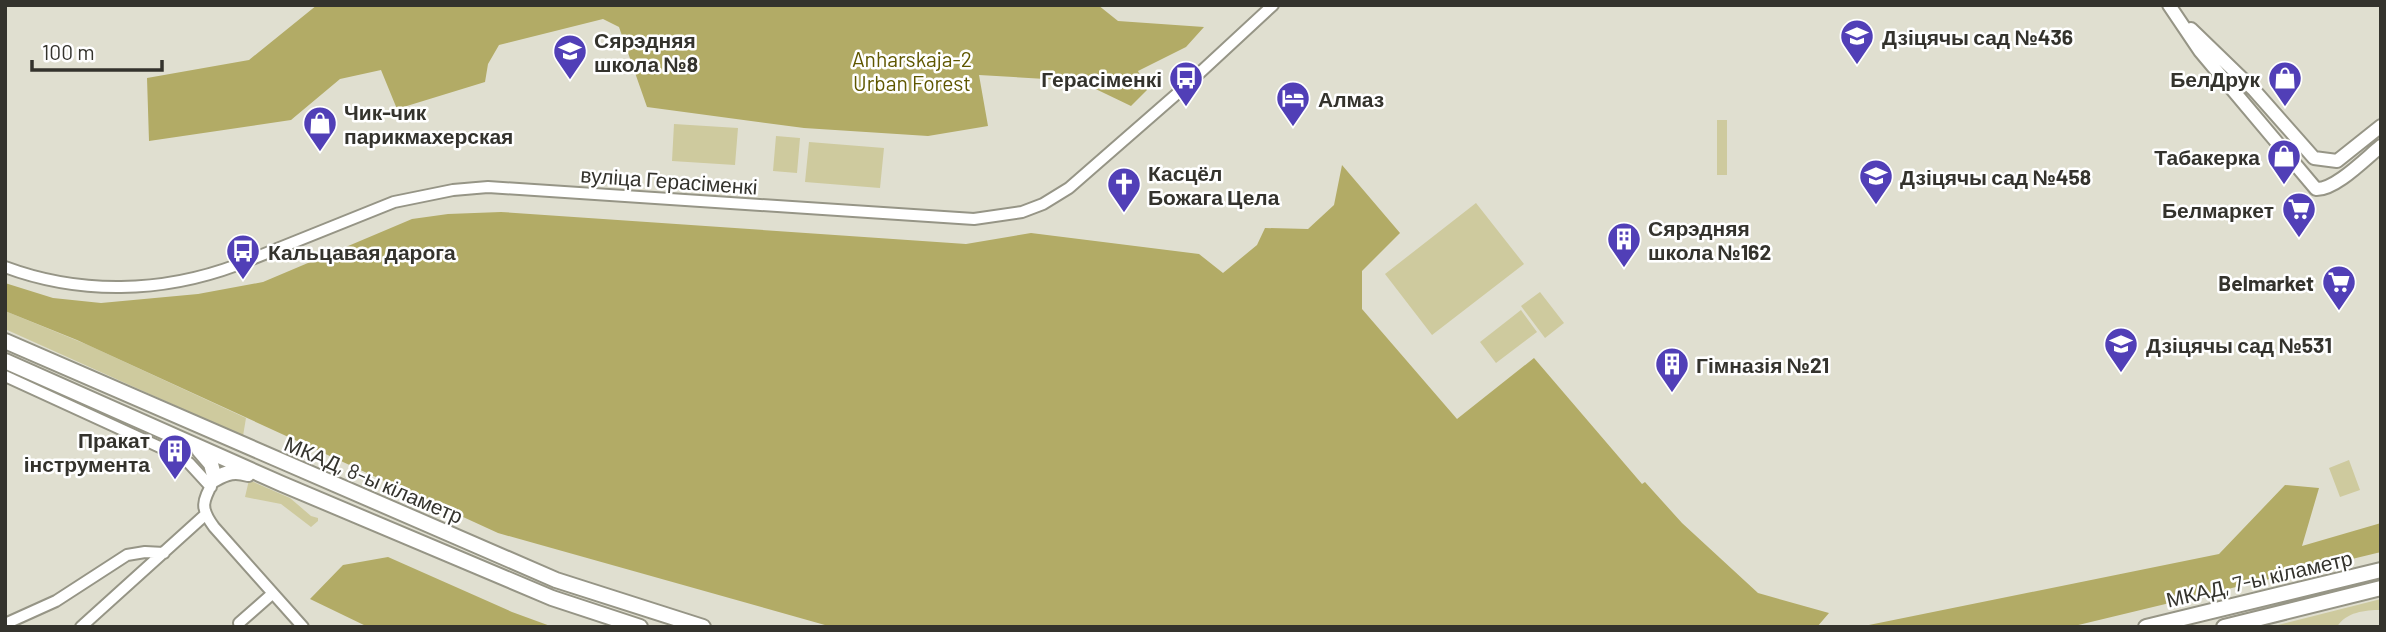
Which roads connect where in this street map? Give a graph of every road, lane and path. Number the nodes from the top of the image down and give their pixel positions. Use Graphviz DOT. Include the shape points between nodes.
graph roads {
  1 [pos="1273,5"];
  2 [pos="2172,10"];
  3 [pos="2254,90"];
  4 [pos="2239,100"];
  5 [pos="2381,126"];
  6 [pos="2381,146"];
  7 [pos="2314,158"];
  8 [pos="2299,168"];
  9 [pos="5,267"];
  10 [pos="5,341"];
  11 [pos="5,361"];
  12 [pos="5,376"];
  13 [pos="192,444"];
  14 [pos="213,483"];
  15 [pos="282,484"];
  16 [pos="205,515"];
  17 [pos="164,553"];
  18 [pos="2381,570"];
  19 [pos="2381,588"];
  20 [pos="272,594"];
  21 [pos="239,623"];
  22 [pos="5,624"];
  23 [pos="81,627"];
  24 [pos="303,627"];
  25 [pos="640,627"];
  26 [pos="703,627"];
  27 [pos="2146,627"];
  28 [pos="2224,627"];
  1 -- 9 [label="street, вуліца Герасіменкі" via="1069,188 1042,204 1005,216 974,219 488,187 394,202 225,270 183,281 126,288 94,286 35,277"];
  2 -- 3 [label="main road"];
  2 -- 4 [label="main road"];
  3 -- 4 [label="main road" via="2243,88"];
  3 -- 7 [label="main road"];
  4 -- 8 [label="main road"];
  5 -- 7 [label="main road" via="2337,161"];
  6 -- 8 [label="main road" via="2323,190 2316,189"];
  7 -- 8 [label="main road" via="2312,172"];
  10 -- 26 [label="highway, МКАД, 8-ы кіламетр" via="556,580"];
  11 -- 13 [label="highway, МКАД, 8-ы кіламетр"];
  12 -- 14 [label="street" via="175,454"];
  13 -- 14 [label="highway" via="208,459"];
  13 -- 15 [label="highway, МКАД, 8-ы кіламетр"];
  14 -- 15 [label="highway" via="223,474 237,471"];
  14 -- 16 [label="street" via="203,506"];
  15 -- 25 [label="highway, МКАД, 8-ы кіламетр" via="552,598"];
  16 -- 17 [label="street"];
  16 -- 20 [label="street"];
  17 -- 22 [label="street" via="127,555 56,601"];
  17 -- 23 [label="street"];
  18 -- 27 [label="highway, МКАД, 7-ы кіламетр"];
  19 -- 28 [label="highway, МКАД, 7-ы кіламетр"];
  20 -- 21 [label="street"];
  20 -- 24 [label="street"];
}
